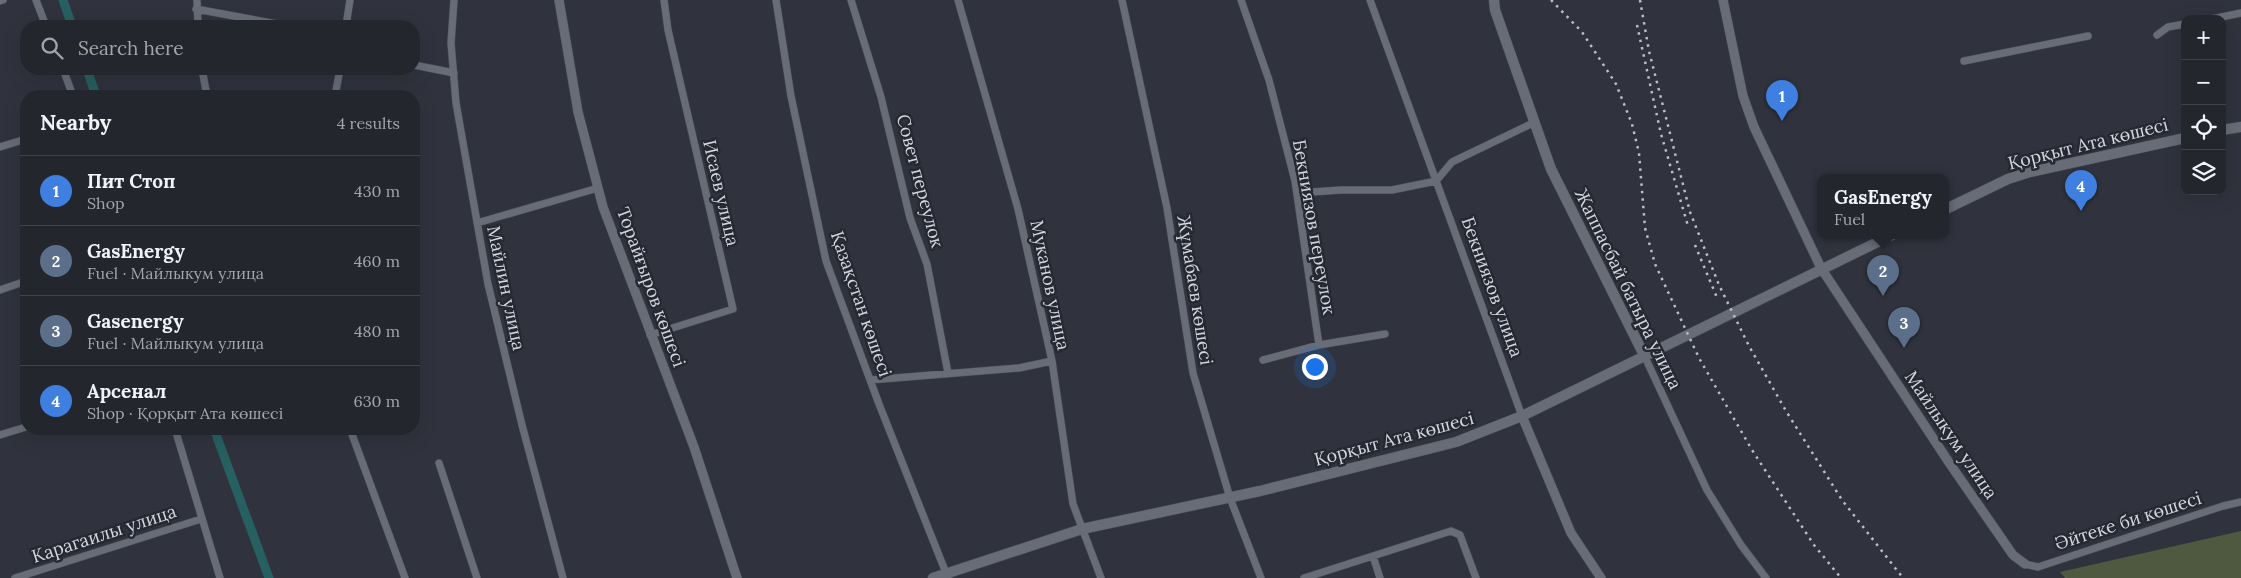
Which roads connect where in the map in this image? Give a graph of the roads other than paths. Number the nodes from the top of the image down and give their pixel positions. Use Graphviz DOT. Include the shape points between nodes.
graph roads {
  1 [pos="36,0"];
  2 [pos="197,0"];
  3 [pos="350,0"];
  4 [pos="454,0"];
  5 [pos="559,0"];
  6 [pos="664,0"];
  7 [pos="776,0"];
  8 [pos="851,0"];
  9 [pos="958,0"];
  10 [pos="1122,0"];
  11 [pos="1241,0"];
  12 [pos="1370,0"];
  13 [pos="1494,0"];
  14 [pos="1723,0"];
  15 [pos="196,9"];
  16 [pos="2241,13"];
  17 [pos="2226,16"];
  18 [pos="44,20"];
  19 [pos="197,20"];
  20 [pos="256,20"];
  21 [pos="347,20"];
  22 [pos="2181,25"];
  23 [pos="2157,35"];
  24 [pos="2088,36"];
  25 [pos="1964,62"];
  26 [pos="420,66"];
  27 [pos="454,73"];
  28 [pos="64,75"];
  29 [pos="203,75"];
  30 [pos="339,75"];
  31 [pos="71,90"];
  32 [pos="206,90"];
  33 [pos="336,90"];
  34 [pos="1535,122"];
  35 [pos="2241,127"];
  36 [pos="2226,129"];
  37 [pos="2181,139"];
  38 [pos="20,141"];
  39 [pos="0,147"];
  40 [pos="1436,181"];
  41 [pos="598,188"];
  42 [pos="1297,193"];
  43 [pos="1949,208"];
  44 [pos="477,223"];
  45 [pos="1883,239"];
  46 [pos="1821,268"];
  47 [pos="20,283"];
  48 [pos="0,290"];
  49 [pos="1385,334"];
  50 [pos="650,335"];
  51 [pos="1319,345"];
  52 [pos="1644,355"];
  53 [pos="1263,360"];
  54 [pos="1052,362"];
  55 [pos="948,373"];
  56 [pos="870,380"];
  57 [pos="1522,416"];
  58 [pos="20,429"];
  59 [pos="0,435"];
  60 [pos="178,435"];
  61 [pos="352,435"];
  62 [pos="439,463"];
  63 [pos="1230,498"];
  64 [pos="2241,502"];
  65 [pos="201,519"];
  66 [pos="1082,529"];
  67 [pos="1373,556"];
  68 [pos="2025,564"];
  69 [pos="947,576"];
  70 [pos="15,578"];
  71 [pos="220,578"];
  72 [pos="404,578"];
  73 [pos="477,578"];
  74 [pos="563,578"];
  75 [pos="737,578"];
  76 [pos="933,578"];
  77 [pos="1101,578"];
  78 [pos="1261,578"];
  79 [pos="1304,578"];
  80 [pos="1380,578"];
  81 [pos="1476,578"];
  82 [pos="1601,578"];
  83 [pos="1766,578"];
  1 -- 18 [label="street"];
  2 -- 15 [label="street"];
  3 -- 21 [label="street"];
  4 -- 27 [label="street, Майлин улица" via="451,43"];
  5 -- 41 [label="street, Торайғыров көшесі" via="578,112"];
  6 -- 50 [label="street, Исаев улица" via="668,30 733,309"];
  7 -- 56 [label="street, Қазақстан көшесі" via="791,96 826,261"];
  8 -- 55 [label="street, Совет переулок" via="881,97 910,218 927,264"];
  9 -- 54 [label="street, Муканов улица" via="1018,209"];
  10 -- 63 [label="street, Жұмабаев көшесі" via="1168,208 1192,373"];
  11 -- 42 [label="street, Бекниязов переулок" via="1269,80"];
  12 -- 40 [label="street, Бекниязов улица"];
  13 -- 34 [label="main road, Жаппасбай батыра улица"];
  14 -- 46 [label="street, Майлыкум улица" via="1743,96 1754,127"];
  15 -- 19 [label="street"];
  15 -- 20 [label="street"];
  16 -- 17 [label="street"];
  22 -- 23 [label="street" via="2168,27"];
  24 -- 25 [label="street"];
  26 -- 27 [label="street"];
  27 -- 44 [label="street, Майлин улица" via="456,103"];
  28 -- 31 [label="street"];
  29 -- 32 [label="street"];
  30 -- 33 [label="street"];
  34 -- 40 [label="street" via="1452,162"];
  34 -- 52 [label="main road, Жаппасбай батыра улица" via="1551,169"];
  35 -- 36 [label="main road"];
  37 -- 43 [label="main road, Қорқыт Ата көшесі" via="2030,172"];
  38 -- 39 [label="street"];
  40 -- 42 [label="street" via="1392,190"];
  40 -- 57 [label="street, Бекниязов улица"];
  41 -- 44 [label="street"];
  41 -- 50 [label="street, Торайғыров көшесі"];
  42 -- 51 [label="street, Бекниязов переулок"];
  44 -- 74 [label="street, Майлин улица" via="492,302"];
  45 -- 46 [label="main road, Қорқыт Ата көшесі"];
  46 -- 52 [label="main road, Қорқыт Ата көшесі"];
  46 -- 68 [label="street, Майлыкум улица" via="1950,464 2013,555"];
  47 -- 48 [label="street"];
  49 -- 51 [label="street"];
  50 -- 75 [label="street, Торайғыров көшесі" via="694,447"];
  51 -- 53 [label="street"];
  52 -- 57 [label="main road, Қорқыт Ата көшесі"];
  52 -- 83 [label="street, Жаппасбай батыра улица" via="1707,490"];
  54 -- 55 [label="street"];
  54 -- 66 [label="street, Муканов улица" via="1073,504"];
  55 -- 56 [label="street"];
  56 -- 69 [label="street, Қазақстан көшесі"];
  57 -- 63 [label="main road, Қорқыт Ата көшесі" via="1456,442"];
  57 -- 82 [label="street, Бекниязов улица" via="1571,533"];
  58 -- 59 [label="street"];
  60 -- 65 [label="street"];
  61 -- 72 [label="street"];
  62 -- 73 [label="street"];
  63 -- 66 [label="main road, Қорқыт Ата көшесі"];
  63 -- 78 [label="street, Жұмабаев көшесі"];
  64 -- 68 [label="street, Әйтеке би көшесі" via="2038,567"];
  65 -- 70 [label="street, Карагаилы улица"];
  65 -- 71 [label="street"];
  66 -- 69 [label="main road, Қорқыт Ата көшесі"];
  66 -- 77 [label="street, Муканов улица"];
  67 -- 79 [label="street"];
  67 -- 80 [label="street"];
  67 -- 81 [label="street" via="1451,531 1460,535"];
  69 -- 76 [label="main road, Қорқыт Ата көшесі"];
}
